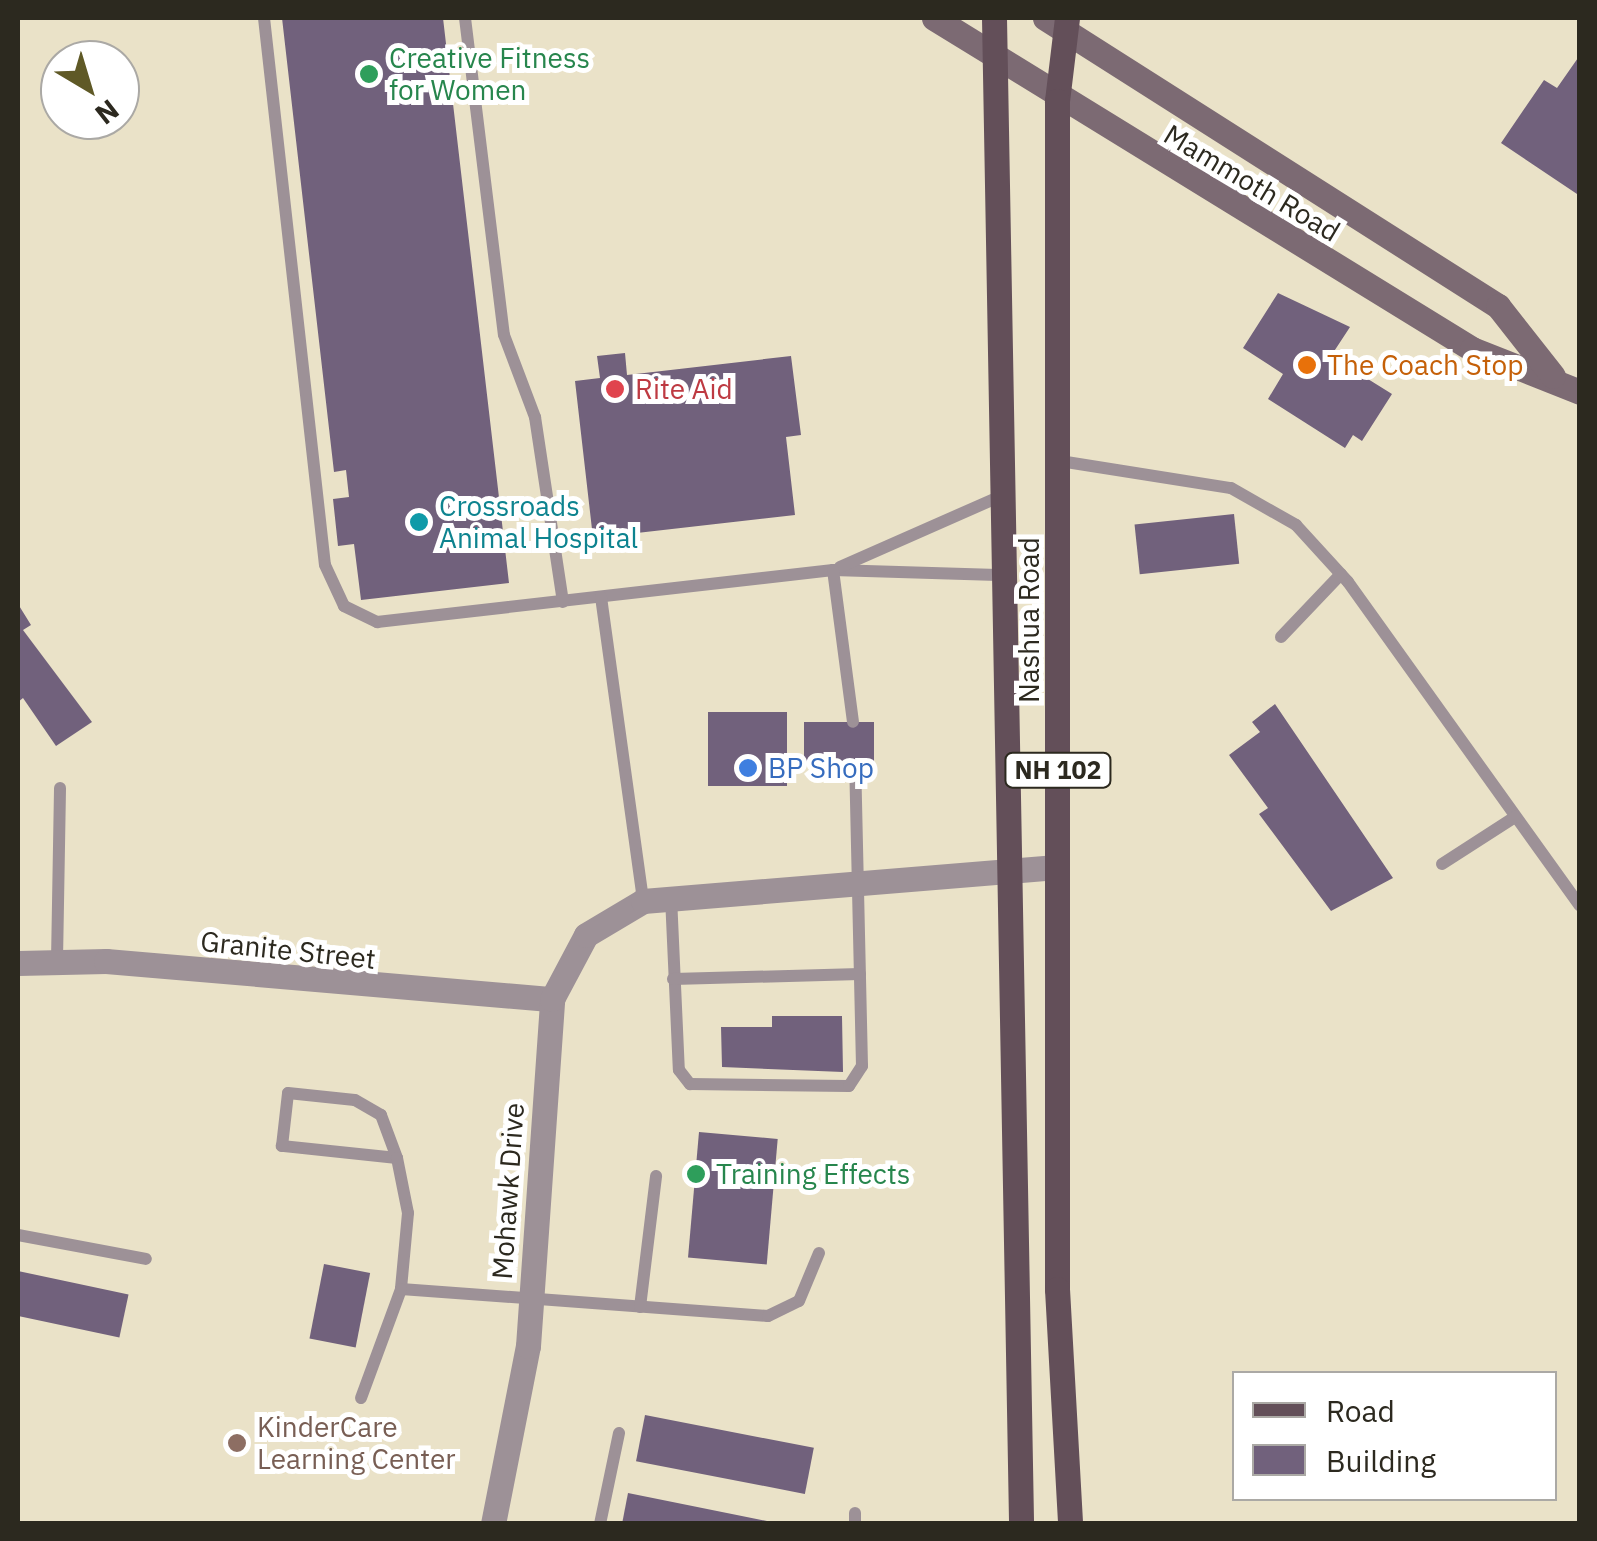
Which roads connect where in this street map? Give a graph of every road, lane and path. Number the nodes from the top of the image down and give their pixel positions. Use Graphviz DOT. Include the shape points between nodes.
graph roads {
  1 [pos="264,18"];
  2 [pos="465,18"];
  3 [pos="934,18"];
  4 [pos="994,18"];
  5 [pos="1044,18"];
  6 [pos="1067,25"];
  7 [pos="992,58"];
  8 [pos="1058,101"];
  9 [pos="1552,376"];
  10 [pos="1580,392"];
  11 [pos="1060,461"];
  12 [pos="1003,495"];
  13 [pos="833,570"];
  14 [pos="1341,574"];
  15 [pos="1006,575"];
  16 [pos="600,597"];
  17 [pos="562,602"];
  18 [pos="1280,638"];
  19 [pos="853,722"];
  20 [pos="855,764"];
  21 [pos="60,788"];
  22 [pos="1515,818"];
  23 [pos="1442,864"];
  24 [pos="1057,866"];
  25 [pos="1004,869"];
  26 [pos="856,879"];
  27 [pos="671,897"];
  28 [pos="643,901"];
  29 [pos="1580,906"];
  30 [pos="57,961"];
  31 [pos="18,962"];
  32 [pos="860,974"];
  33 [pos="673,979"];
  34 [pos="552,999"];
  35 [pos="397,1158"];
  36 [pos="656,1176"];
  37 [pos="18,1235"];
  38 [pos="819,1254"];
  39 [pos="146,1259"];
  40 [pos="401,1289"];
  41 [pos="531,1300"];
  42 [pos="640,1308"];
  43 [pos="361,1398"];
  44 [pos="619,1433"];
  45 [pos="494,1524"];
  46 [pos="600,1524"];
  47 [pos="1022,1524"];
  48 [pos="1070,1524"];
  1 -- 17 [label="lane" via="332,588 344,606 377,622"];
  2 -- 17 [label="lane" via="504,335 535,416"];
  3 -- 7 [label="main road, Mammoth Road"];
  4 -- 7 [label="main road, Nashua Road / NH 102"];
  5 -- 6 [label="main road, Mammoth Road"];
  6 -- 8 [label="main road, Nashua Road / NH 102"];
  6 -- 9 [label="main road, Mammoth Road" via="1498,306"];
  7 -- 8 [label="main road, Mammoth Road"];
  7 -- 12 [label="main road, Nashua Road / NH 102"];
  8 -- 9 [label="main road, Mammoth Road" via="1472,349"];
  8 -- 11 [label="main road, Nashua Road / NH 102"];
  9 -- 10 [label="main road, Mammoth Road"];
  11 -- 14 [label="lane" via="1231,488 1296,525"];
  11 -- 24 [label="main road, Nashua Road / NH 102"];
  12 -- 13 [label="lane"];
  12 -- 15 [label="main road, Nashua Road / NH 102"];
  13 -- 15 [label="lane"];
  13 -- 16 [label="lane"];
  13 -- 19 [label="lane"];
  14 -- 18 [label="lane"];
  14 -- 22 [label="lane"];
  15 -- 25 [label="main road, Nashua Road / NH 102"];
  16 -- 17 [label="lane"];
  16 -- 28 [label="lane"];
  20 -- 26 [label="lane"];
  21 -- 30 [label="lane"];
  22 -- 23 [label="lane"];
  22 -- 29 [label="lane"];
  24 -- 25 [label="street, Mohawk Drive"];
  24 -- 48 [label="main road, Nashua Road / NH 102" via="1057,1290"];
  25 -- 26 [label="street, Mohawk Drive"];
  25 -- 47 [label="main road, Nashua Road / NH 102"];
  26 -- 27 [label="street, Mohawk Drive"];
  26 -- 32 [label="lane"];
  27 -- 28 [label="street, Mohawk Drive"];
  27 -- 33 [label="lane"];
  28 -- 34 [label="street, Mohawk Drive" via="586,935"];
  30 -- 31 [label="street, Granite Street"];
  30 -- 34 [label="street, Granite Street"];
  32 -- 33 [label="lane"];
  32 -- 33 [label="lane" via="862,1066 849,1086 690,1084 679,1070"];
  34 -- 41 [label="street, Mohawk Drive"];
  35 -- 35 [label="lane" via="382,1115 354,1100 288,1093 282,1146"];
  35 -- 40 [label="lane" via="408,1212"];
  36 -- 42 [label="lane"];
  37 -- 39 [label="lane"];
  38 -- 42 [label="lane" via="798,1300 768,1316"];
  40 -- 41 [label="lane"];
  40 -- 43 [label="lane"];
  41 -- 42 [label="lane"];
  41 -- 45 [label="street, Mohawk Drive" via="512,1455"];
  44 -- 46 [label="lane"];
}
